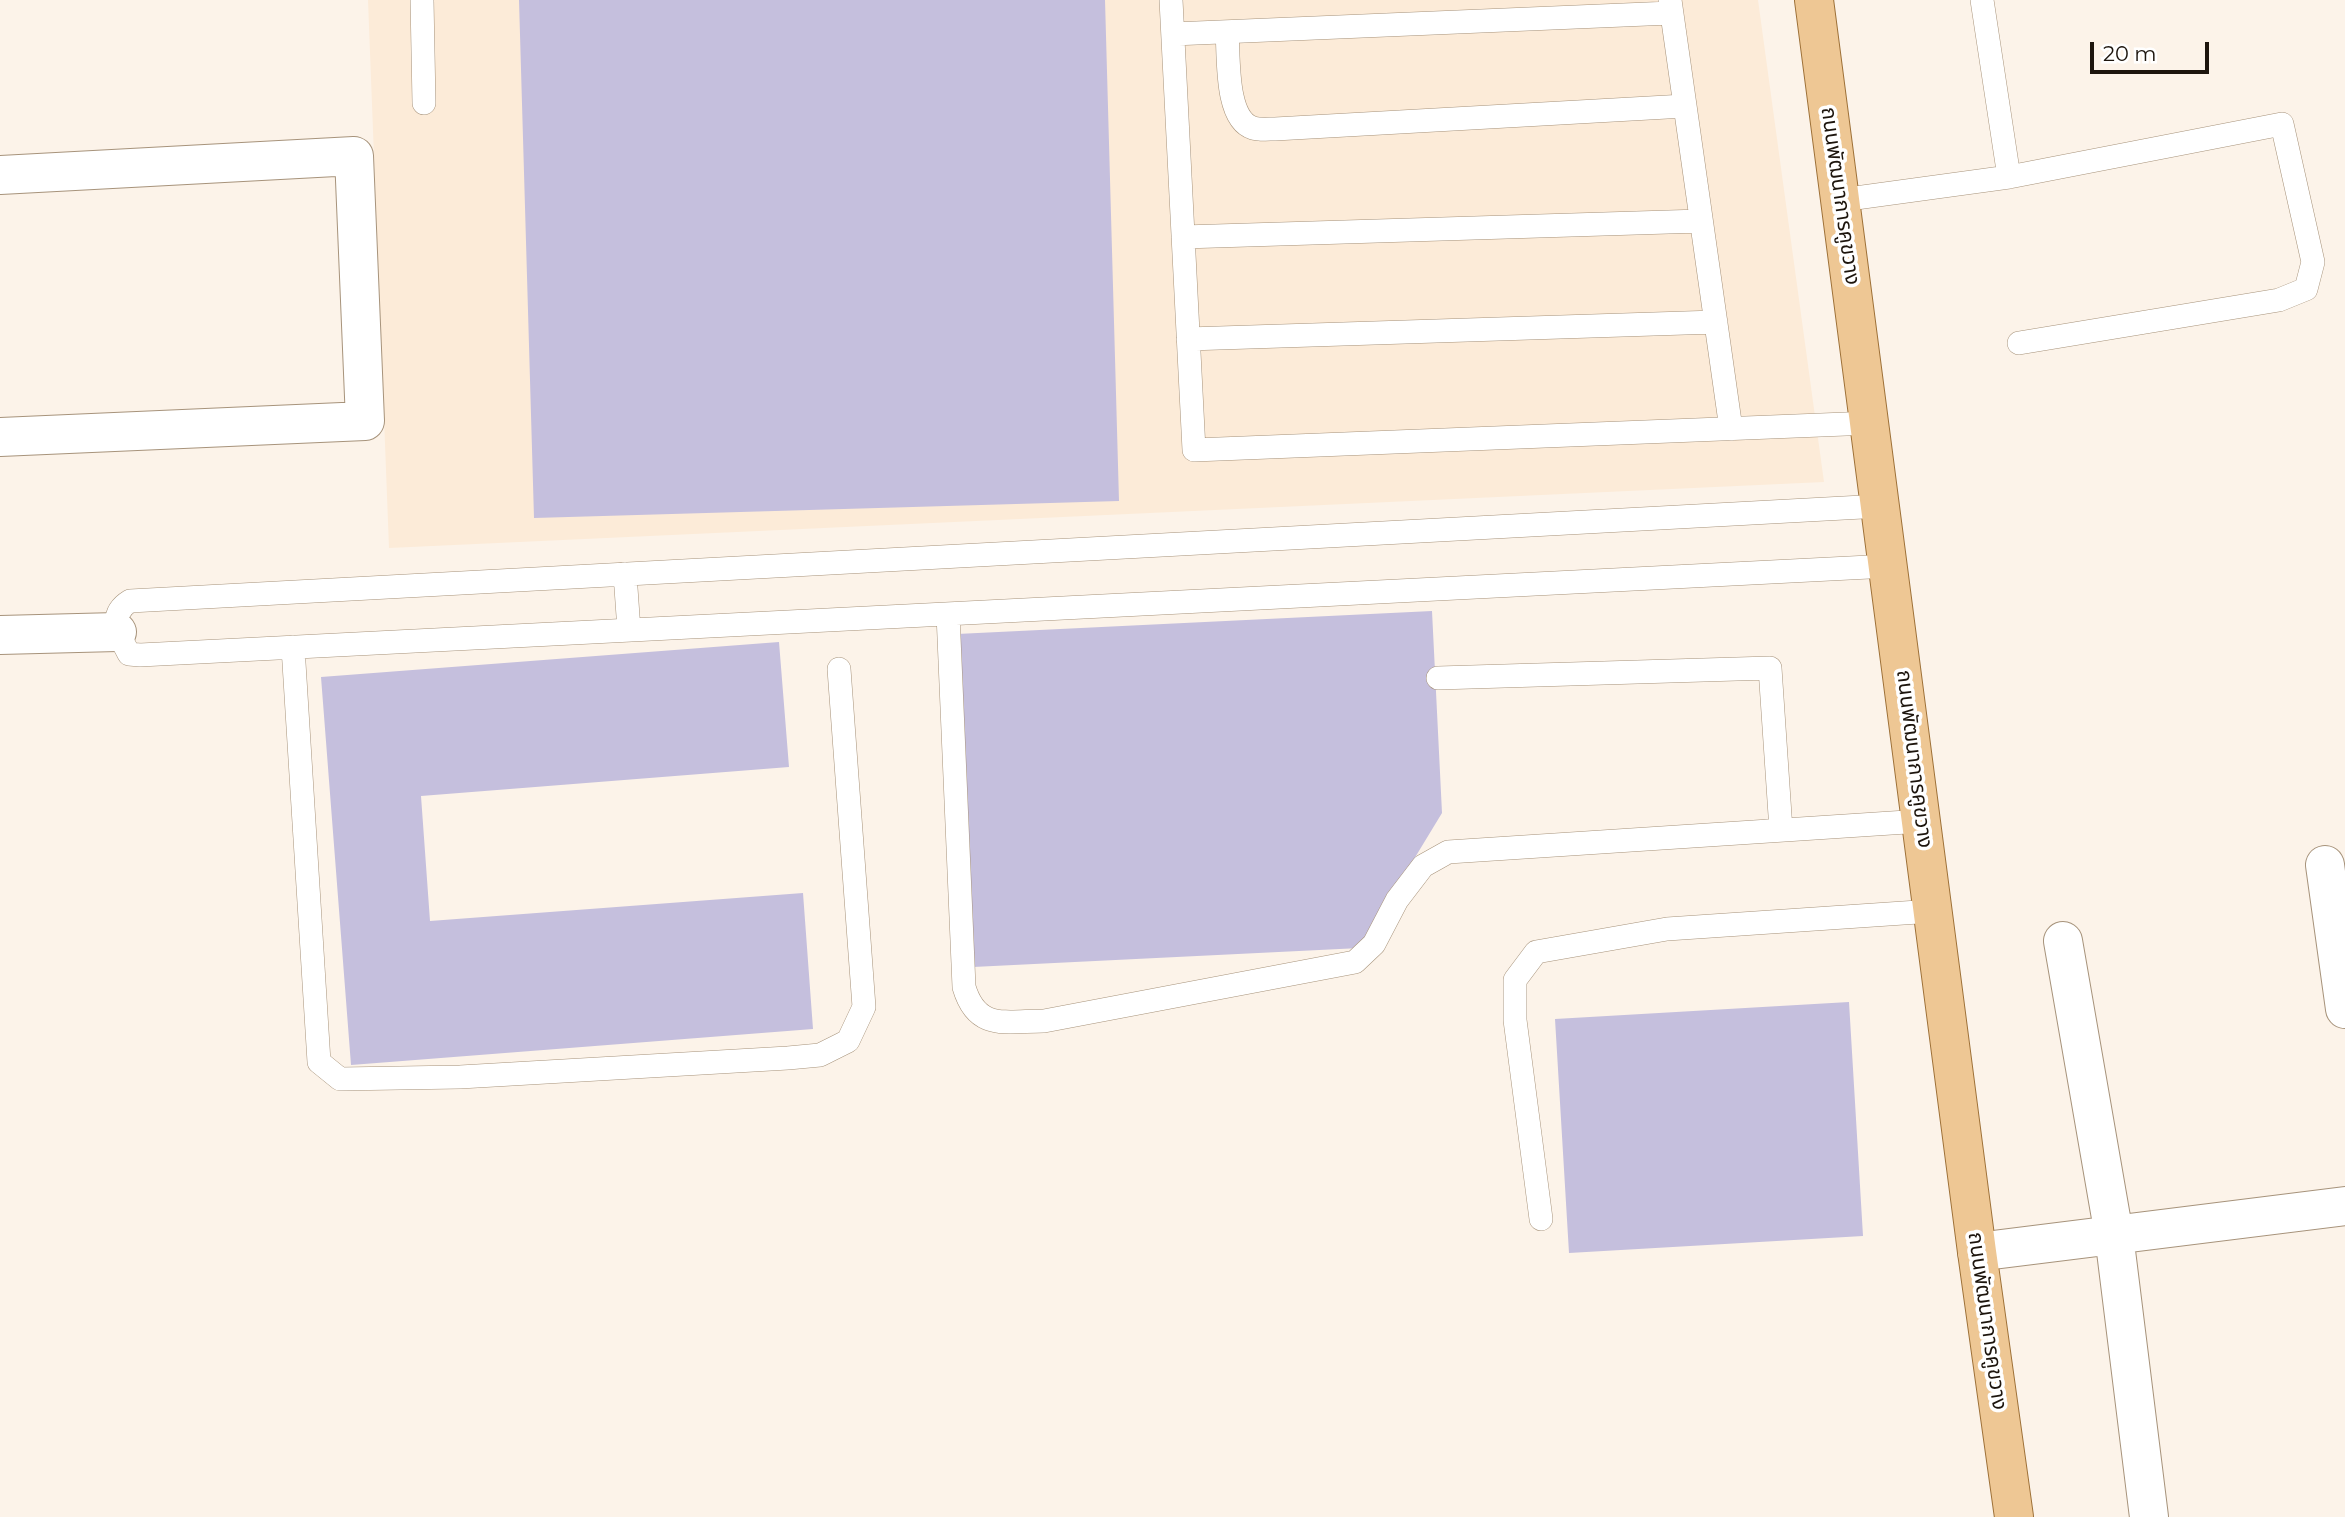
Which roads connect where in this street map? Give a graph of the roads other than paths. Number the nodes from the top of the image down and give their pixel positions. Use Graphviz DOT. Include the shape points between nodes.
graph roads {
  1 [pos="422,0"];
  2 [pos="1171,0"];
  3 [pos="1814,0"];
  4 [pos="1982,0"];
  5 [pos="1670,7"];
  6 [pos="1227,32"];
  7 [pos="1173,33"];
  8 [pos="425,103"];
  9 [pos="1685,106"];
  10 [pos="0,175"];
  11 [pos="2009,177"];
  12 [pos="1841,200"];
  13 [pos="1702,221"];
  14 [pos="1183,237"];
  15 [pos="1716,322"];
  16 [pos="1188,339"];
  17 [pos="2019,343"];
  18 [pos="1871,423"];
  19 [pos="1731,429"];
  20 [pos="0,437"];
  21 [pos="1881,506"];
  22 [pos="1889,566"];
  23 [pos="625,575"];
  24 [pos="948,614"];
  25 [pos="629,630"];
  26 [pos="117,632"];
  27 [pos="0,635"];
  28 [pos="293,648"];
  29 [pos="839,669"];
  30 [pos="1438,678"];
  31 [pos="1922,821"];
  32 [pos="1781,830"];
  33 [pos="2325,865"];
  34 [pos="1933,911"];
  35 [pos="2063,941"];
  36 [pos="2345,1009"];
  37 [pos="2345,1206"];
  38 [pos="1541,1219"];
  39 [pos="2115,1235"];
  40 [pos="1977,1252"];
  41 [pos="2014,1517"];
  42 [pos="2149,1517"];
  1 -- 8 [label="lane"];
  2 -- 7 [label="lane"];
  3 -- 12 [label="main road, ถนนพัฒนาการคูขวาง"];
  4 -- 11 [label="lane"];
  5 -- 6 [label="lane"];
  5 -- 9 [label="lane"];
  6 -- 7 [label="lane"];
  6 -- 9 [label="lane" via="1233,106 1239,118 1253,128"];
  7 -- 14 [label="lane"];
  9 -- 13 [label="lane"];
  10 -- 20 [label="street" via="354,156 365,421"];
  11 -- 12 [label="lane"];
  11 -- 17 [label="lane" via="2282,124 2314,262 2306,289 2279,300"];
  12 -- 18 [label="main road, ถนนพัฒนาการคูขวาง"];
  13 -- 14 [label="lane"];
  13 -- 15 [label="lane"];
  14 -- 16 [label="lane"];
  15 -- 16 [label="lane"];
  15 -- 19 [label="lane"];
  16 -- 19 [label="lane" via="1194,450"];
  18 -- 19 [label="lane"];
  18 -- 21 [label="main road, ถนนพัฒนาการคูขวาง"];
  21 -- 22 [label="main road, ถนนพัฒนาการคูขวาง"];
  21 -- 23 [label="lane"];
  22 -- 24 [label="lane"];
  22 -- 31 [label="main road, ถนนพัฒนาการคูขวาง"];
  23 -- 25 [label="lane"];
  23 -- 26 [label="lane" via="130,601 117,616"];
  24 -- 25 [label="lane"];
  24 -- 32 [label="lane" via="964,987 982,1018 993,1021 1044,1021 1355,962 1374,944 1423,866 1448,852"];
  25 -- 28 [label="lane"];
  26 -- 27 [label="street"];
  26 -- 28 [label="lane" via="129,654 140,655"];
  28 -- 29 [label="lane" via="319,1062 340,1079 460,1077 788,1058 820,1055 848,1041 864,1007"];
  30 -- 32 [label="lane" via="1770,668"];
  31 -- 32 [label="lane"];
  31 -- 34 [label="main road, ถนนพัฒนาการคูขวาง"];
  33 -- 36 [label="street"];
  34 -- 38 [label="lane" via="1667,929 1536,952 1515,980 1515,1020"];
  34 -- 40 [label="main road, ถนนพัฒนาการคูขวาง"];
  35 -- 39 [label="street"];
  37 -- 39 [label="street"];
  39 -- 40 [label="street"];
  39 -- 42 [label="street"];
  40 -- 41 [label="main road, ถนนพัฒนาการคูขวาง"];
}
